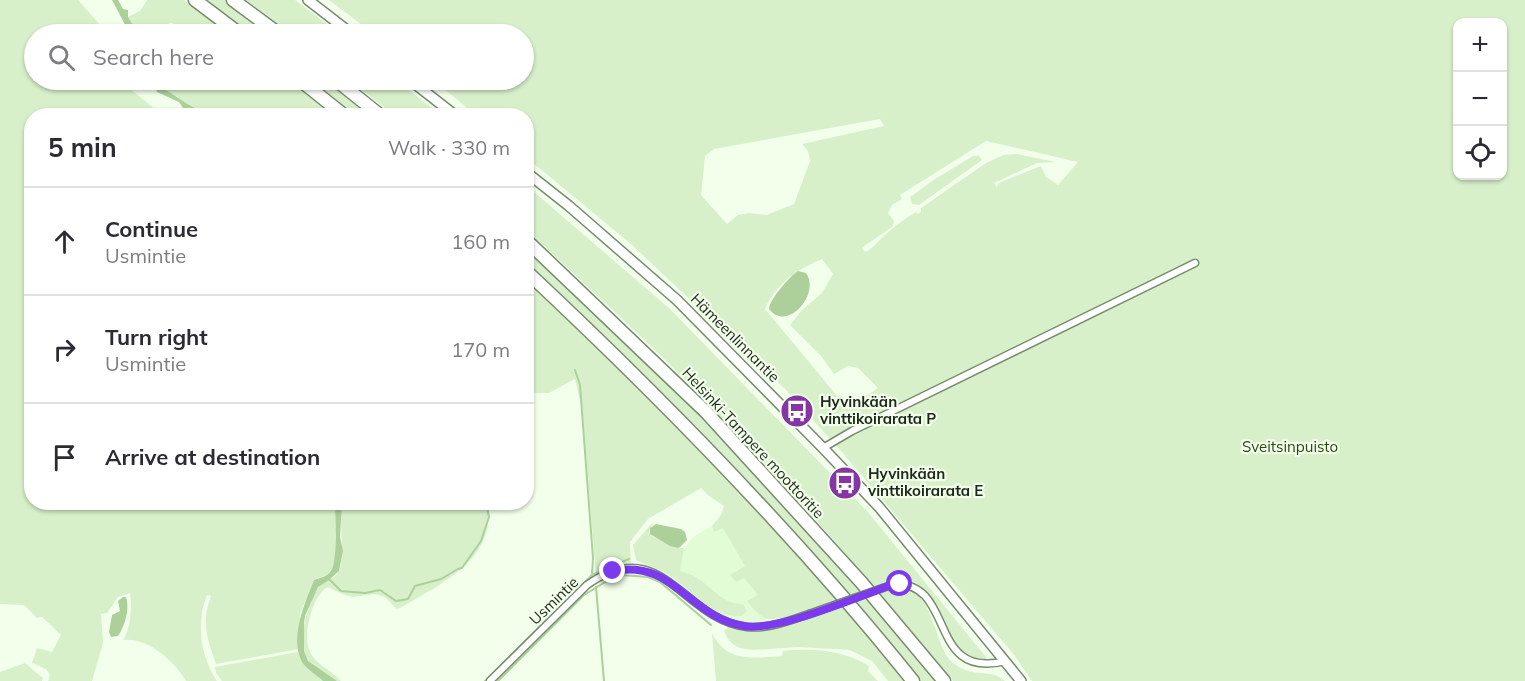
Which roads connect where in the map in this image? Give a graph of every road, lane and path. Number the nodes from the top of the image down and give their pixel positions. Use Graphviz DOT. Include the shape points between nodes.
graph roads {
  1 [pos="195,0"];
  2 [pos="233,0"];
  3 [pos="308,0"];
  4 [pos="227,24"];
  5 [pos="265,24"];
  6 [pos="339,24"];
  7 [pos="312,90"];
  8 [pos="348,90"];
  9 [pos="423,90"];
  10 [pos="335,108"];
  11 [pos="371,108"];
  12 [pos="446,108"];
  13 [pos="534,178"];
  14 [pos="534,248"];
  15 [pos="1195,263"];
  16 [pos="534,279"];
  17 [pos="823,448"];
  18 [pos="950,655"];
  19 [pos="1006,661"];
  20 [pos="986,670"];
  21 [pos="490,681"];
  22 [pos="913,681"];
  23 [pos="944,681"];
  24 [pos="1021,681"];
  1 -- 4 [label="highway"];
  2 -- 5 [label="highway"];
  3 -- 6 [label="main road"];
  7 -- 10 [label="highway"];
  8 -- 11 [label="highway"];
  9 -- 12 [label="main road"];
  13 -- 17 [label="main road, Hämeenlinnantie" via="677,300"];
  14 -- 23 [label="highway, Helsinki-Tampere moottoritie" via="706,412 838,556"];
  15 -- 17 [label="street"];
  16 -- 22 [label="highway" via="602,342 735,477 812,560"];
  17 -- 19 [label="main road, Hämeenlinnantie" via="879,507"];
  18 -- 21 [label="street, Usmintie, bridge" via="925,597 900,584 773,625 746,627 718,619 653,572 630,568 613,571 587,585"];
  19 -- 20 [label="street"];
  19 -- 24 [label="main road, Hämeenlinnantie"];
}
